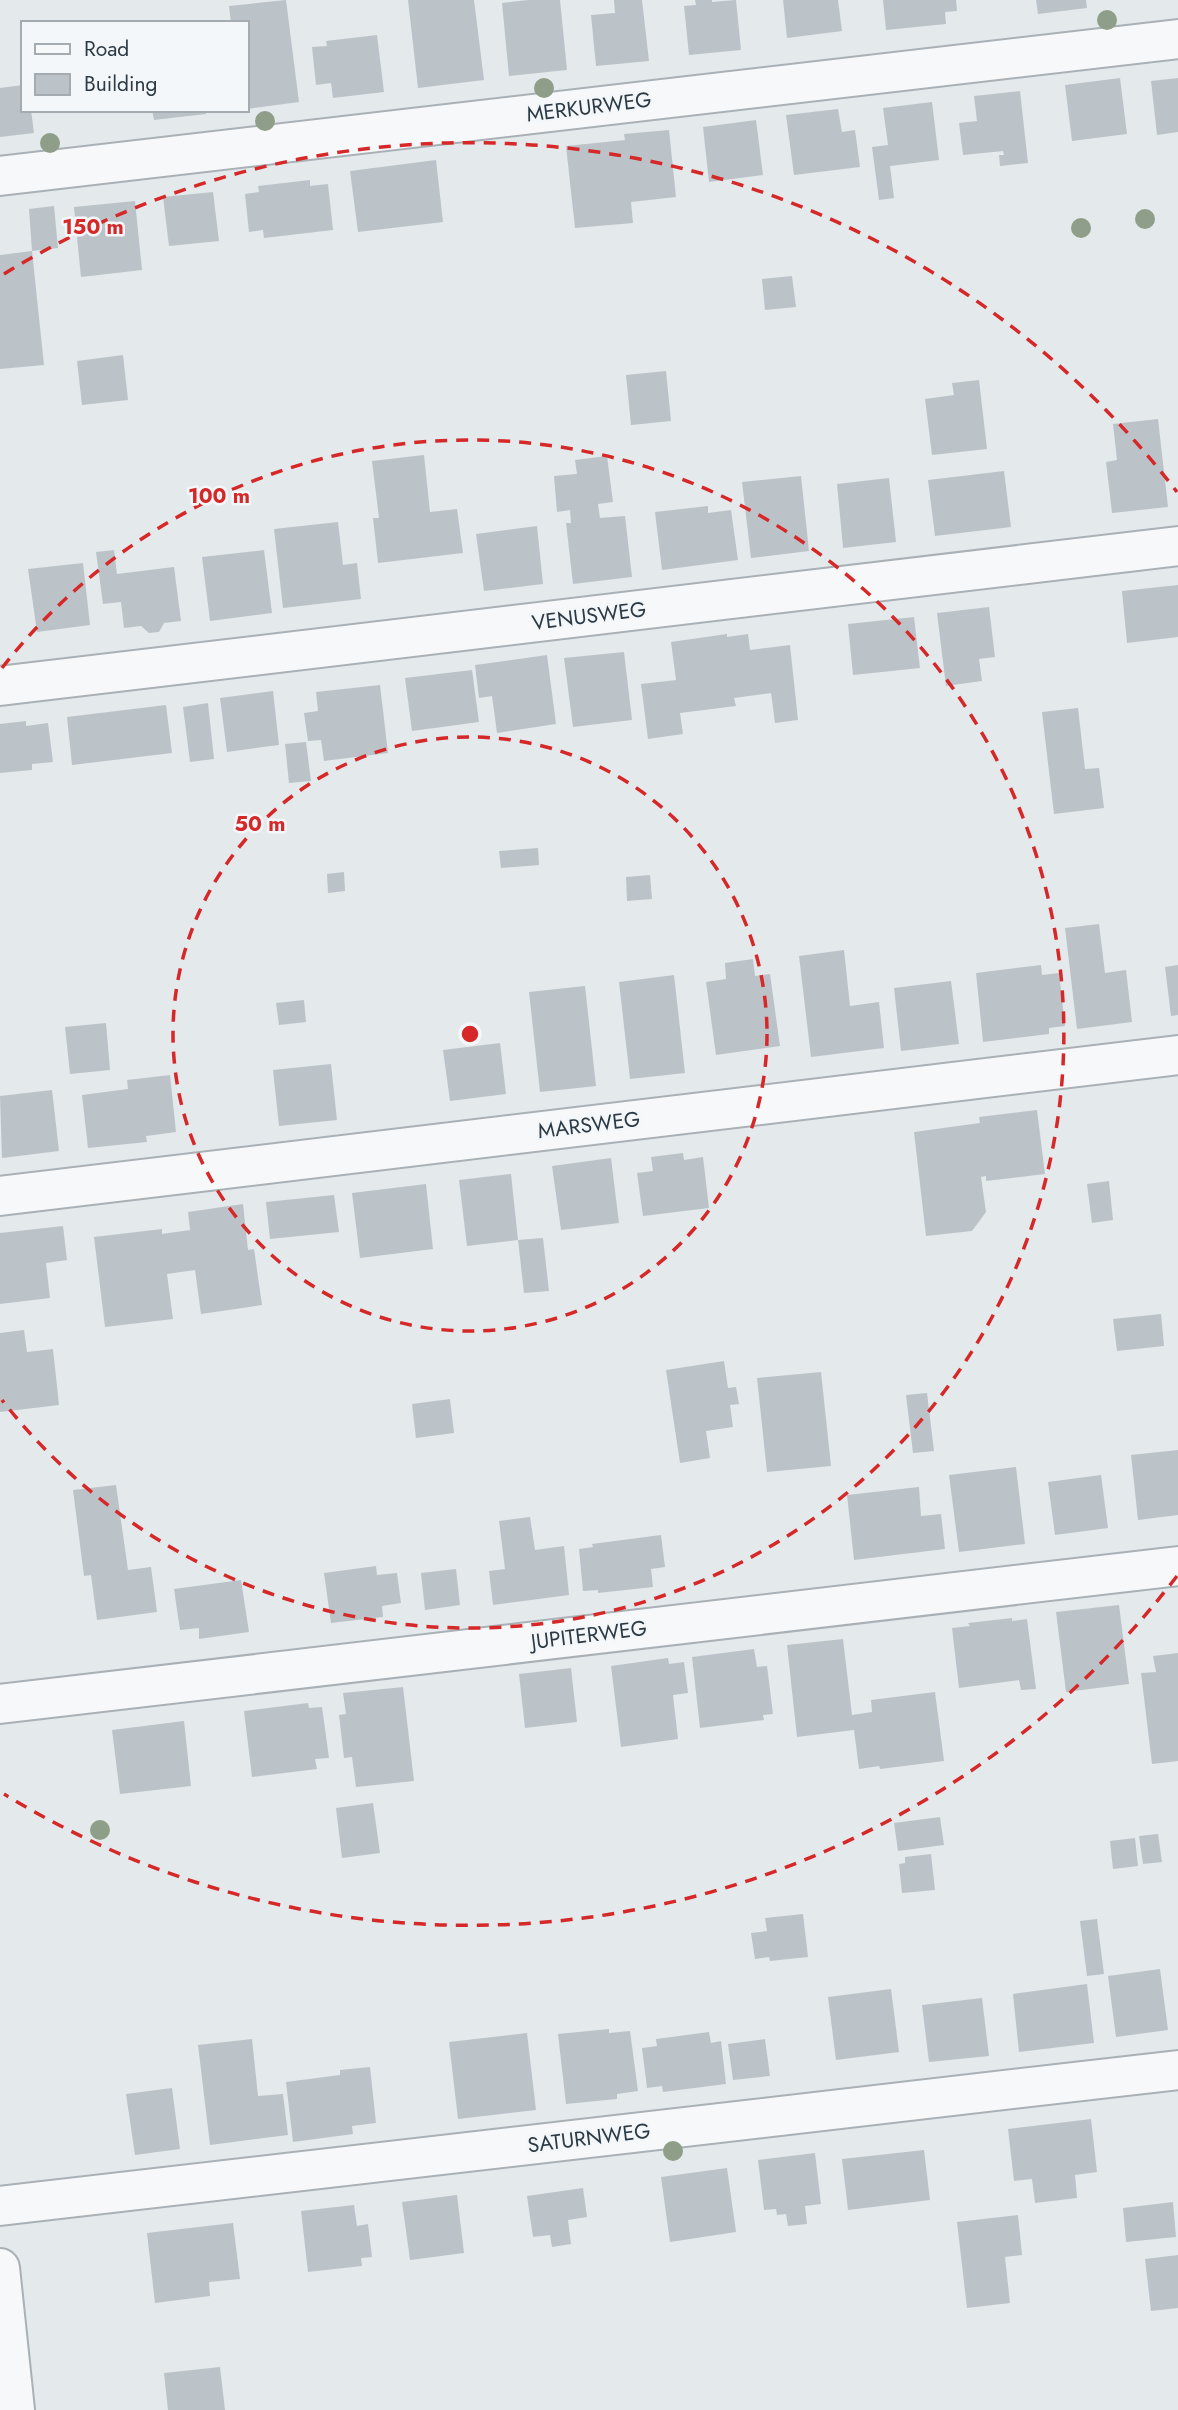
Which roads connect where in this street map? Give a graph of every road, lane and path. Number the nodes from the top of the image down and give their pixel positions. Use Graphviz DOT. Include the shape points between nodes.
graph roads {
  1 [pos="1178,38"];
  2 [pos="0,176"];
  3 [pos="1178,546"];
  4 [pos="0,686"];
  5 [pos="1178,1055"];
  6 [pos="0,1196"];
  7 [pos="1178,1566"];
  8 [pos="0,1704"];
  9 [pos="1178,2070"];
  10 [pos="0,2206"];
  11 [pos="0,2268"];
  12 [pos="15,2410"];
  1 -- 2 [label="street, MERKURWEG"];
  3 -- 4 [label="street, VENUSWEG"];
  5 -- 6 [label="street, MARSWEG"];
  7 -- 8 [label="street, JUPITERWEG"];
  9 -- 10 [label="street, SATURNWEG"];
  11 -- 12 [label="street"];
}
